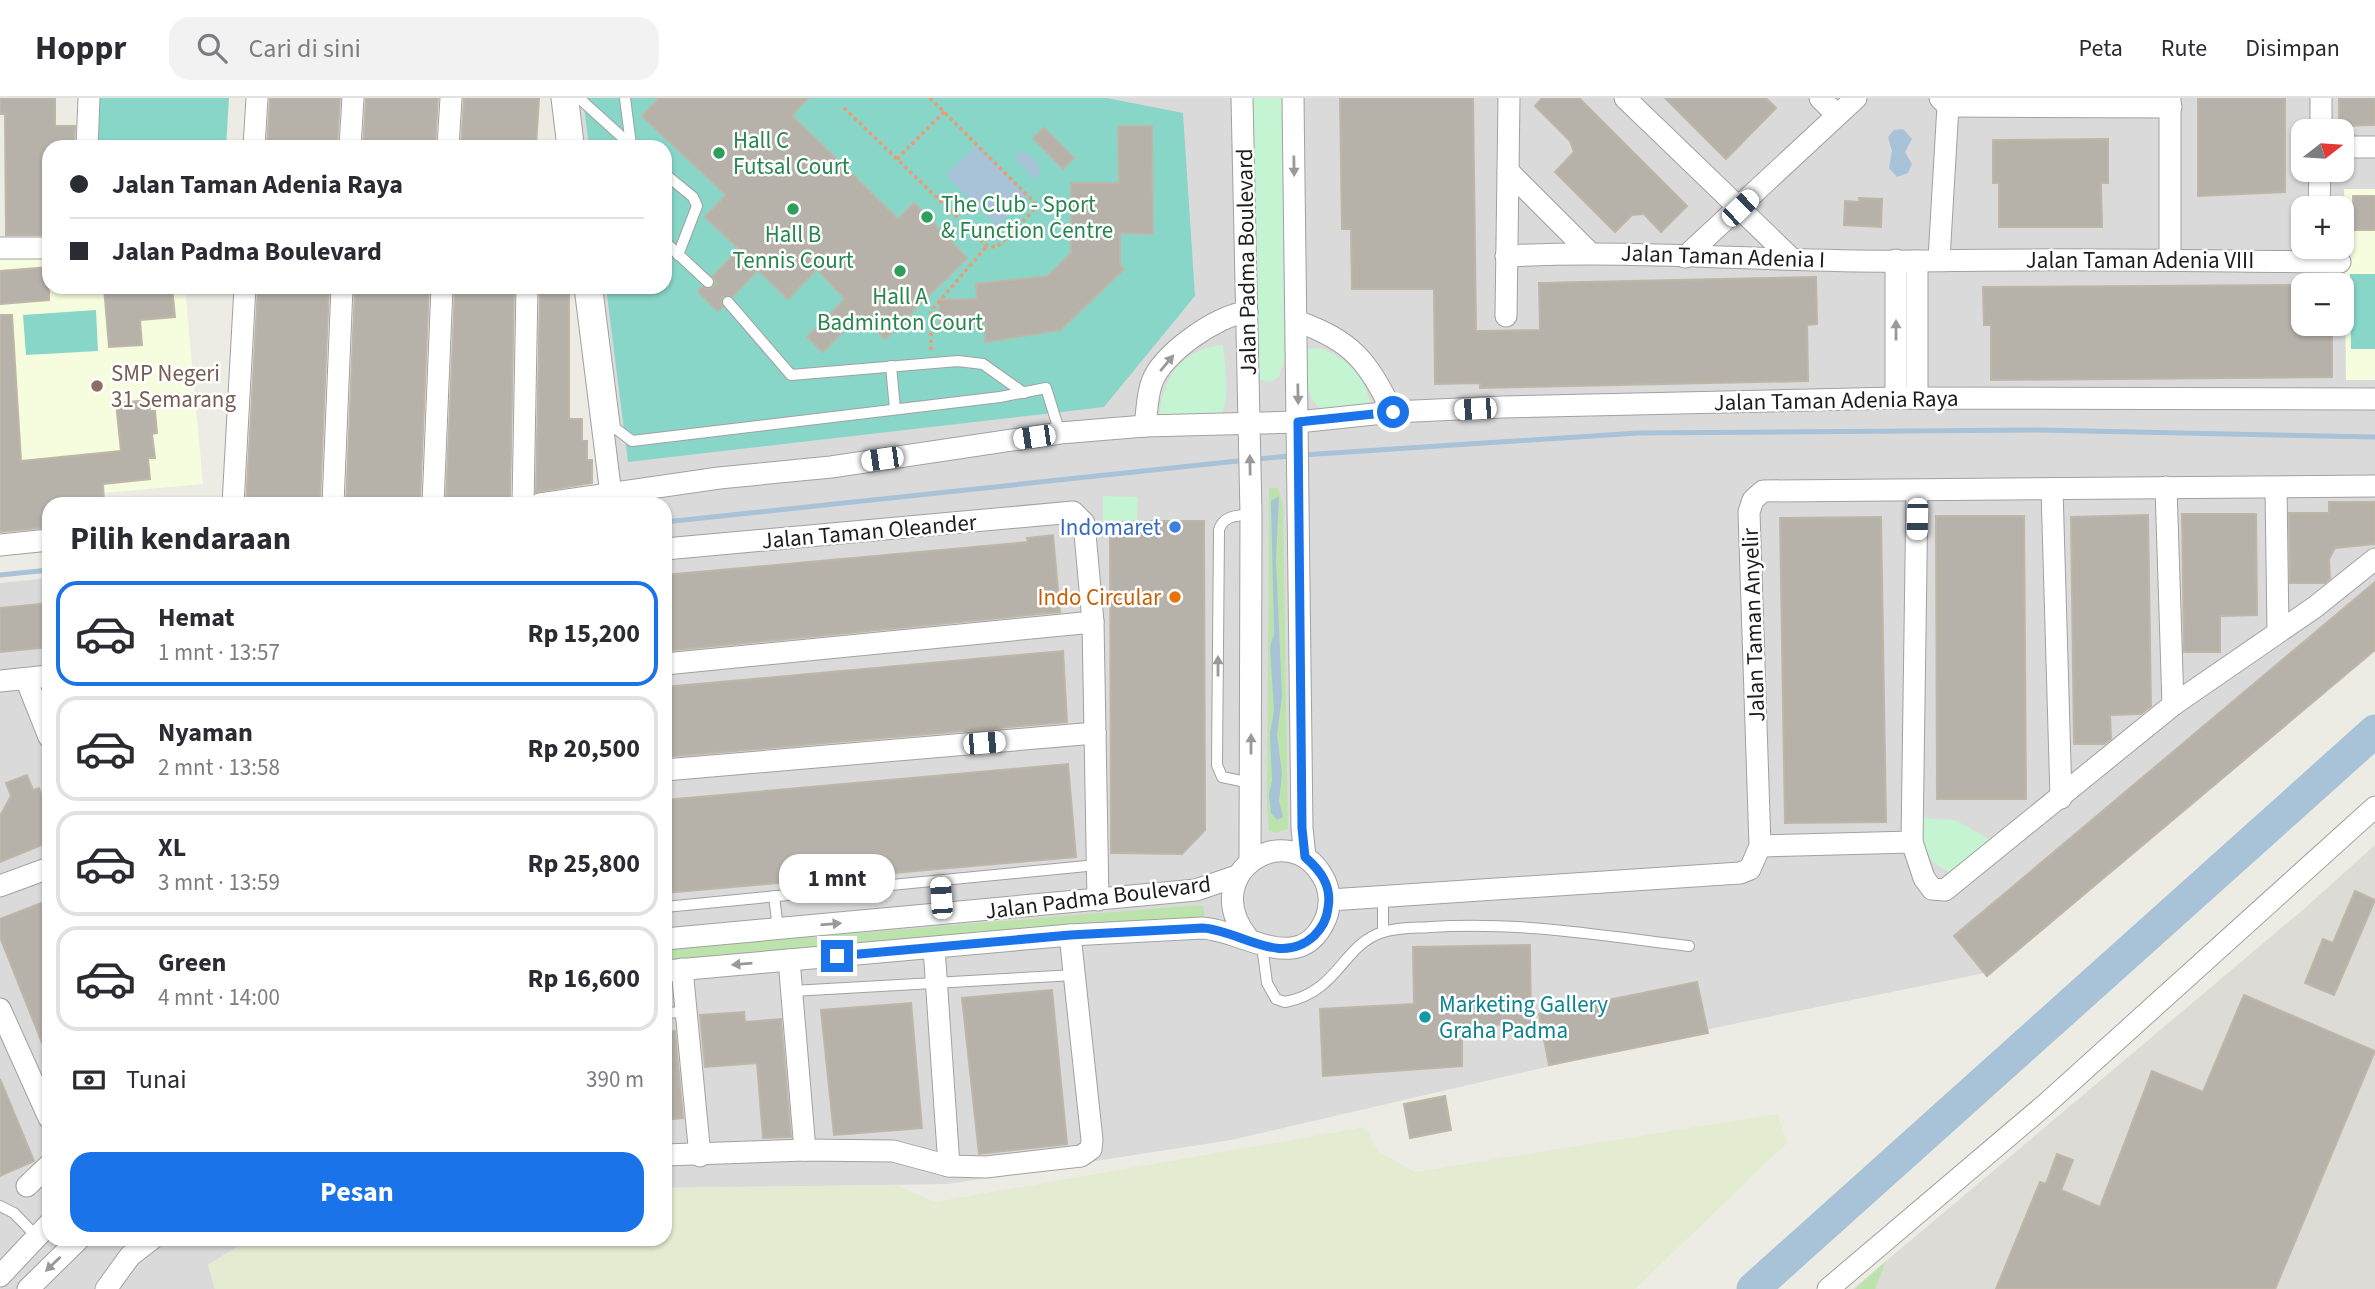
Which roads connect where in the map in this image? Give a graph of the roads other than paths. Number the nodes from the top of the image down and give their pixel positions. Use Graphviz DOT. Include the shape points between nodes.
graph roads {
  1 [pos="89,98"];
  2 [pos="257,98"];
  3 [pos="353,98"];
  4 [pos="450,98"];
  5 [pos="562,98"];
  6 [pos="573,98"];
  7 [pos="579,98"];
  8 [pos="625,98"];
  9 [pos="1242,98"];
  10 [pos="1293,98"];
  11 [pos="1509,98"];
  12 [pos="1625,98"];
  13 [pos="1820,98"];
  14 [pos="1856,98"];
  15 [pos="2321,98"];
  16 [pos="1944,102"];
  17 [pos="2060,102"];
  18 [pos="2170,102"];
  19 [pos="1837,115"];
  20 [pos="2321,119"];
  21 [pos="87,140"];
  22 [pos="254,140"];
  23 [pos="350,140"];
  24 [pos="448,140"];
  25 [pos="567,140"];
  26 [pos="578,140"];
  27 [pos="625,140"];
  28 [pos="631,140"];
  29 [pos="2354,147"];
  30 [pos="2375,147"];
  31 [pos="1508,171"];
  32 [pos="672,180"];
  33 [pos="1740,208"];
  34 [pos="0,248"];
  35 [pos="42,248"];
  36 [pos="672,249"];
  37 [pos="1589,251"];
  38 [pos="678,255"];
  39 [pos="2291,255"];
  40 [pos="1506,256"];
  41 [pos="1685,257"];
  42 [pos="1791,258"];
  43 [pos="1939,259"];
  44 [pos="2331,259"];
  45 [pos="1906,260"];
  46 [pos="2169,260"];
  47 [pos="2340,262"];
  48 [pos="708,282"];
  49 [pos="245,294"];
  50 [pos="342,294"];
  51 [pos="442,294"];
  52 [pos="527,294"];
  53 [pos="586,294"];
  54 [pos="598,294"];
  55 [pos="728,302"];
  56 [pos="1247,312"];
  57 [pos="1506,316"];
  58 [pos="1297,321"];
  59 [pos="891,366"];
  60 [pos="1024,393"];
  61 [pos="1906,398"];
  62 [pos="2375,399"];
  63 [pos="895,409"];
  64 [pos="1393,412"];
  65 [pos="1298,423"];
  66 [pos="1249,424"];
  67 [pos="1145,426"];
  68 [pos="1060,433"];
  69 [pos="2375,486"];
  70 [pos="2166,488"];
  71 [pos="2276,488"];
  72 [pos="2052,489"];
  73 [pos="1917,492"];
  74 [pos="611,495"];
  75 [pos="233,497"];
  76 [pos="333,497"];
  77 [pos="433,497"];
  78 [pos="523,497"];
  79 [pos="595,497"];
  80 [pos="1251,510"];
  81 [pos="42,541"];
  82 [pos="0,545"];
  83 [pos="672,548"];
  84 [pos="2375,559"];
  85 [pos="1093,622"];
  86 [pos="2278,631"];
  87 [pos="672,663"];
  88 [pos="42,677"];
  89 [pos="26,679"];
  90 [pos="0,681"];
  91 [pos="2173,705"];
  92 [pos="42,719"];
  93 [pos="1095,733"];
  94 [pos="672,769"];
  95 [pos="1251,783"];
  96 [pos="2060,798"];
  97 [pos="2375,807"];
  98 [pos="1912,842"];
  99 [pos="1760,846"];
  100 [pos="1305,857"];
  101 [pos="1097,864"];
  102 [pos="1243,868"];
  103 [pos="42,871"];
  104 [pos="940,882"];
  105 [pos="0,886"];
  106 [pos="774,895"];
  107 [pos="1383,897"];
  108 [pos="1098,900"];
  109 [pos="1330,900"];
  110 [pos="672,906"];
  111 [pos="942,914"];
  112 [pos="778,929"];
  113 [pos="1382,932"];
  114 [pos="1070,935"];
  115 [pos="672,938"];
  116 [pos="1255,942"];
  117 [pos="1689,946"];
  118 [pos="933,948"];
  119 [pos="789,960"];
  120 [pos="673,970"];
  121 [pos="1074,975"];
  122 [pos="935,982"];
  123 [pos="792,991"];
  124 [pos="0,1009"];
  125 [pos="675,1013"];
  126 [pos="42,1102"];
  127 [pos="805,1150"];
  128 [pos="672,1155"];
  129 [pos="700,1156"];
  130 [pos="949,1166"];
  131 [pos="42,1172"];
  132 [pos="27,1186"];
  133 [pos="0,1206"];
  134 [pos="42,1230"];
  135 [pos="42,1232"];
  136 [pos="72,1246"];
  137 [pos="143,1246"];
  138 [pos="0,1276"];
  139 [pos="28,1289"];
  140 [pos="106,1289"];
  141 [pos="1828,1289"];
  1 -- 21 [label="street"];
  2 -- 22 [label="street"];
  3 -- 23 [label="street"];
  4 -- 24 [label="street"];
  5 -- 25 [label="street"];
  6 -- 26 [label="lane"];
  7 -- 27 [label="lane"];
  8 -- 28 [label="lane"];
  9 -- 56 [label="street, Jalan Padma Boulevard"];
  10 -- 58 [label="street, one-way"];
  11 -- 31 [label="street"];
  12 -- 33 [label="street"];
  13 -- 19 [label="street"];
  14 -- 19 [label="street"];
  15 -- 20 [label="street"];
  16 -- 17 [label="street"];
  16 -- 43 [label="street"];
  17 -- 18 [label="street"];
  18 -- 46 [label="street"];
  19 -- 33 [label="street"];
  29 -- 30 [label="street"];
  31 -- 37 [label="street"];
  31 -- 40 [label="street"];
  32 -- 38 [label="lane" via="697,206"];
  33 -- 41 [label="street"];
  33 -- 42 [label="street"];
  34 -- 35 [label="street"];
  36 -- 38 [label="lane"];
  37 -- 40 [label="street, Jalan Taman Adenia I"];
  37 -- 41 [label="street, Jalan Taman Adenia I"];
  38 -- 48 [label="lane"];
  39 -- 46 [label="street, Jalan Taman Adenia VIII"];
  40 -- 57 [label="street"];
  41 -- 42 [label="street, Jalan Taman Adenia I"];
  42 -- 45 [label="street, Jalan Taman Adenia I"];
  43 -- 45 [label="street, Jalan Taman Adenia I"];
  43 -- 46 [label="street, Jalan Taman Adenia VIII"];
  44 -- 47 [label="street, Jalan Taman Adenia VIII"];
  45 -- 61 [label="street"];
  49 -- 75 [label="street"];
  50 -- 76 [label="street"];
  51 -- 77 [label="street"];
  52 -- 78 [label="street"];
  53 -- 74 [label="street"];
  54 -- 63 [label="lane" via="615,428 632,441"];
  55 -- 59 [label="lane" via="791,375"];
  56 -- 66 [label="street, Jalan Padma Boulevard"];
  67 -- 56 [label="street, one-way" via="1152,380 1186,340 1216,322"];
  58 -- 64 [label="street" via="1328,332 1359,355"];
  58 -- 65 [label="street, one-way"];
  59 -- 60 [label="lane" via="983,364"];
  59 -- 63 [label="lane"];
  60 -- 63 [label="lane"];
  60 -- 68 [label="lane" via="1046,388"];
  61 -- 62 [label="street, Jalan Taman Adenia Raya"];
  61 -- 64 [label="street, Jalan Taman Adenia Raya"];
  64 -- 65 [label="street, Jalan Taman Adenia Raya"];
  65 -- 66 [label="street, Jalan Taman Adenia Raya"];
  65 -- 100 [label="street"];
  66 -- 67 [label="street, Jalan Taman Adenia Raya"];
  80 -- 66 [label="street, Jalan Padma Boulevard, one-way"];
  67 -- 68 [label="street, Jalan Taman Adenia Raya"];
  68 -- 74 [label="street, Jalan Taman Adenia Raya"];
  69 -- 71 [label="street, Jalan Taman Anyelir"];
  70 -- 71 [label="street, Jalan Taman Anyelir"];
  70 -- 72 [label="street, Jalan Taman Anyelir"];
  70 -- 91 [label="street"];
  71 -- 86 [label="street"];
  72 -- 73 [label="street, Jalan Taman Anyelir"];
  72 -- 96 [label="street"];
  73 -- 98 [label="street"];
  73 -- 99 [label="street, Jalan Taman Anyelir" via="1763,491 1753,500 1749,512"];
  74 -- 79 [label="street, Jalan Taman Adenia Raya"];
  95 -- 80 [label="street, one-way"];
  95 -- 80 [label="lane, one-way" via="1222,777 1217,765 1219,530 1227,517"];
  81 -- 82 [label="street"];
  83 -- 85 [label="street, Jalan Taman Oleander" via="1073,512 1084,523"];
  84 -- 86 [label="street"];
  85 -- 87 [label="street"];
  85 -- 93 [label="street"];
  86 -- 91 [label="street"];
  88 -- 89 [label="street"];
  89 -- 90 [label="street"];
  89 -- 92 [label="street"];
  91 -- 96 [label="street"];
  93 -- 94 [label="street"];
  93 -- 101 [label="street"];
  95 -- 102 [label="street"];
  96 -- 98 [label="street" via="1945,890 1932,889 1924,878"];
  97 -- 141 [label="street" via="2046,1104"];
  98 -- 99 [label="street"];
  99 -- 107 [label="street" via="1755,862 1740,873"];
  100 -- 102 [label="street" via="1277,850"];
  100 -- 109 [label="street" via="1327,883"];
  101 -- 104 [label="lane"];
  101 -- 108 [label="street"];
  102 -- 108 [label="street, Jalan Padma Boulevard" via="1196,890"];
  102 -- 116 [label="street" via="1231,892 1231,909 1237,925"];
  103 -- 105 [label="street"];
  104 -- 106 [label="lane"];
  104 -- 111 [label="lane"];
  106 -- 110 [label="lane"];
  106 -- 112 [label="lane"];
  107 -- 109 [label="street"];
  107 -- 113 [label="lane"];
  108 -- 111 [label="street, Jalan Padma Boulevard"];
  109 -- 116 [label="street" via="1320,930 1308,942 1278,950"];
  112 -- 111 [label="street, Jalan Padma Boulevard, one-way"];
  112 -- 115 [label="street, Jalan Padma Boulevard"];
  113 -- 116 [label="lane" via="1360,946 1324,985 1285,1002 1276,999 1267,982"];
  113 -- 117 [label="lane" via="1503,926"];
  114 -- 116 [label="street, Jalan Padma Boulevard" via="1203,928 1223,929"];
  114 -- 118 [label="street, Jalan Padma Boulevard"];
  114 -- 121 [label="street"];
  118 -- 119 [label="street, Jalan Padma Boulevard"];
  118 -- 122 [label="street"];
  119 -- 120 [label="street, Jalan Padma Boulevard, one-way"];
  119 -- 123 [label="street"];
  120 -- 125 [label="street"];
  121 -- 122 [label="lane"];
  121 -- 130 [label="street" via="1091,1149 1081,1156 986,1167"];
  122 -- 123 [label="lane"];
  122 -- 130 [label="street"];
  123 -- 127 [label="street"];
  124 -- 126 [label="street"];
  125 -- 129 [label="street"];
  127 -- 129 [label="street"];
  127 -- 130 [label="street" via="892,1151"];
  128 -- 129 [label="street"];
  131 -- 132 [label="street"];
  133 -- 134 [label="lane"];
  135 -- 138 [label="street"];
  136 -- 139 [label="street, one-way"];
  137 -- 140 [label="street"];
}
